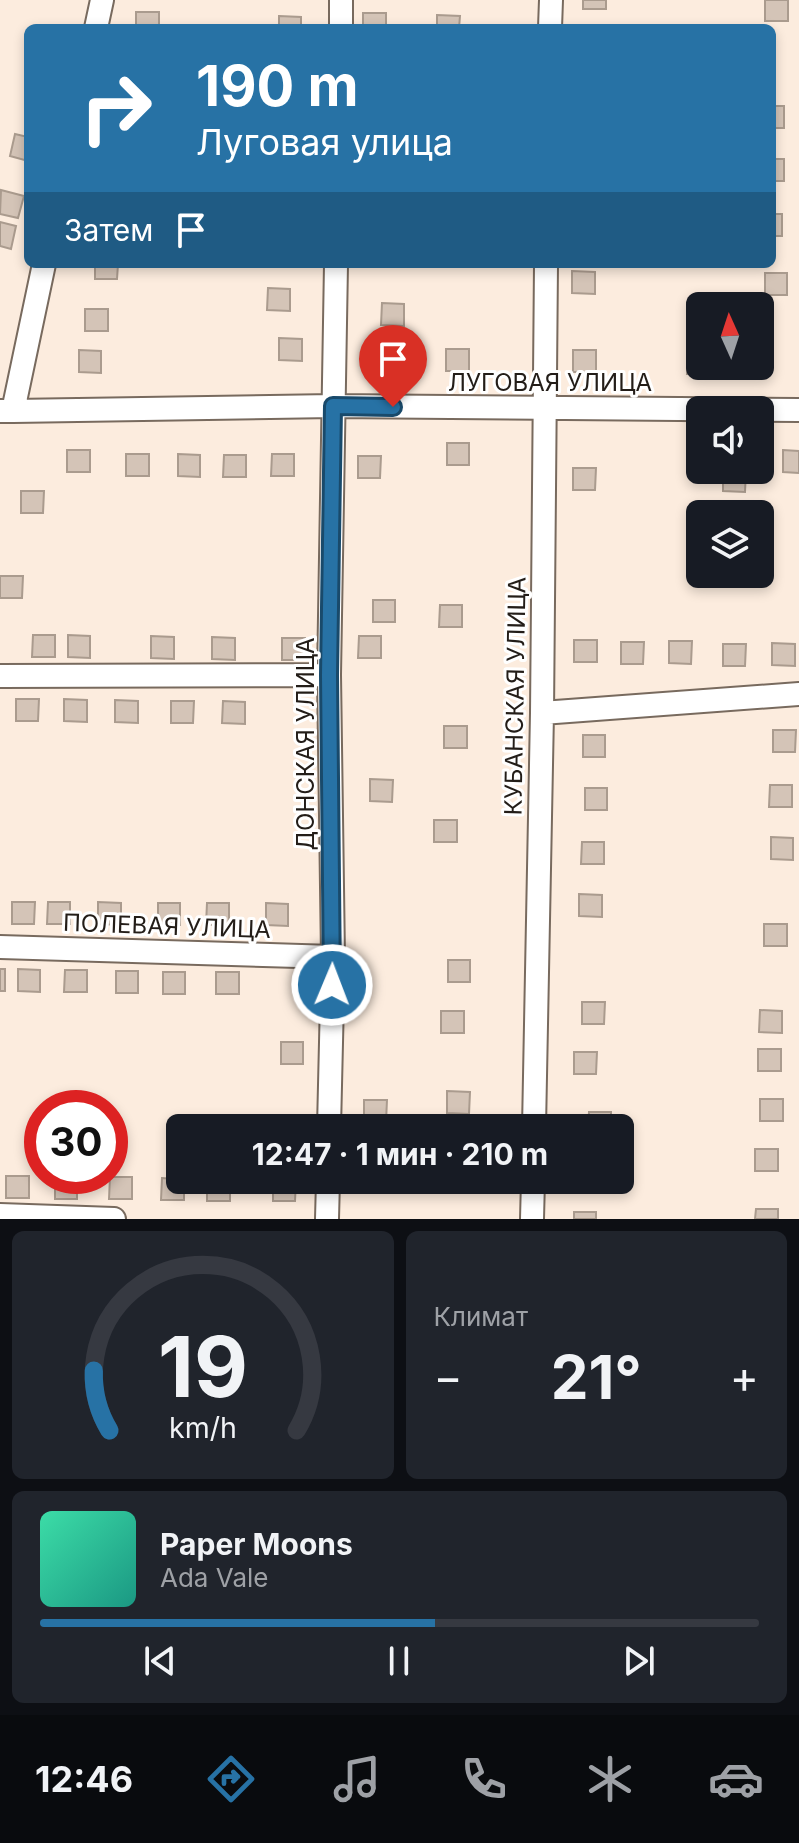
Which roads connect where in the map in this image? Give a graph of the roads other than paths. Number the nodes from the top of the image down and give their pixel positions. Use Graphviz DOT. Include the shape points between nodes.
graph roads {
  1 [pos="102,0"];
  2 [pos="341,0"];
  3 [pos="551,0"];
  4 [pos="97,24"];
  5 [pos="341,24"];
  6 [pos="550,24"];
  7 [pos="43,268"];
  8 [pos="336,268"];
  9 [pos="546,268"];
  10 [pos="333,406"];
  11 [pos="544,407"];
  12 [pos="799,410"];
  13 [pos="6,411"];
  14 [pos="329,675"];
  15 [pos="0,676"];
  16 [pos="799,694"];
  17 [pos="542,713"];
  18 [pos="0,947"];
  19 [pos="333,957"];
  20 [pos="329,1114"];
  21 [pos="534,1114"];
  22 [pos="328,1194"];
  23 [pos="533,1194"];
  24 [pos="0,1215"];
  25 [pos="114,1219"];
  26 [pos="327,1219"];
  27 [pos="532,1219"];
  1 -- 4 [label="street"];
  2 -- 5 [label="street"];
  3 -- 6 [label="street"];
  7 -- 13 [label="street"];
  8 -- 10 [label="street, ДОНСКАЯ УЛИЦА"];
  9 -- 11 [label="street, КУБАНСКАЯ УЛИЦА"];
  10 -- 11 [label="street, ЛУГОВАЯ УЛИЦА"];
  10 -- 13 [label="street, ЛУГОВАЯ УЛИЦА"];
  10 -- 14 [label="street, ДОНСКАЯ УЛИЦА"];
  11 -- 12 [label="street, ЛУГОВАЯ УЛИЦА"];
  11 -- 17 [label="street, КУБАНСКАЯ УЛИЦА"];
  14 -- 15 [label="street"];
  14 -- 19 [label="street, ДОНСКАЯ УЛИЦА"];
  16 -- 17 [label="street"];
  17 -- 21 [label="street, КУБАНСКАЯ УЛИЦА"];
  18 -- 19 [label="street, ПОЛЕВАЯ УЛИЦА"];
  19 -- 20 [label="street, ДОНСКАЯ УЛИЦА"];
  22 -- 26 [label="street"];
  23 -- 27 [label="street"];
  24 -- 25 [label="street"];
}
